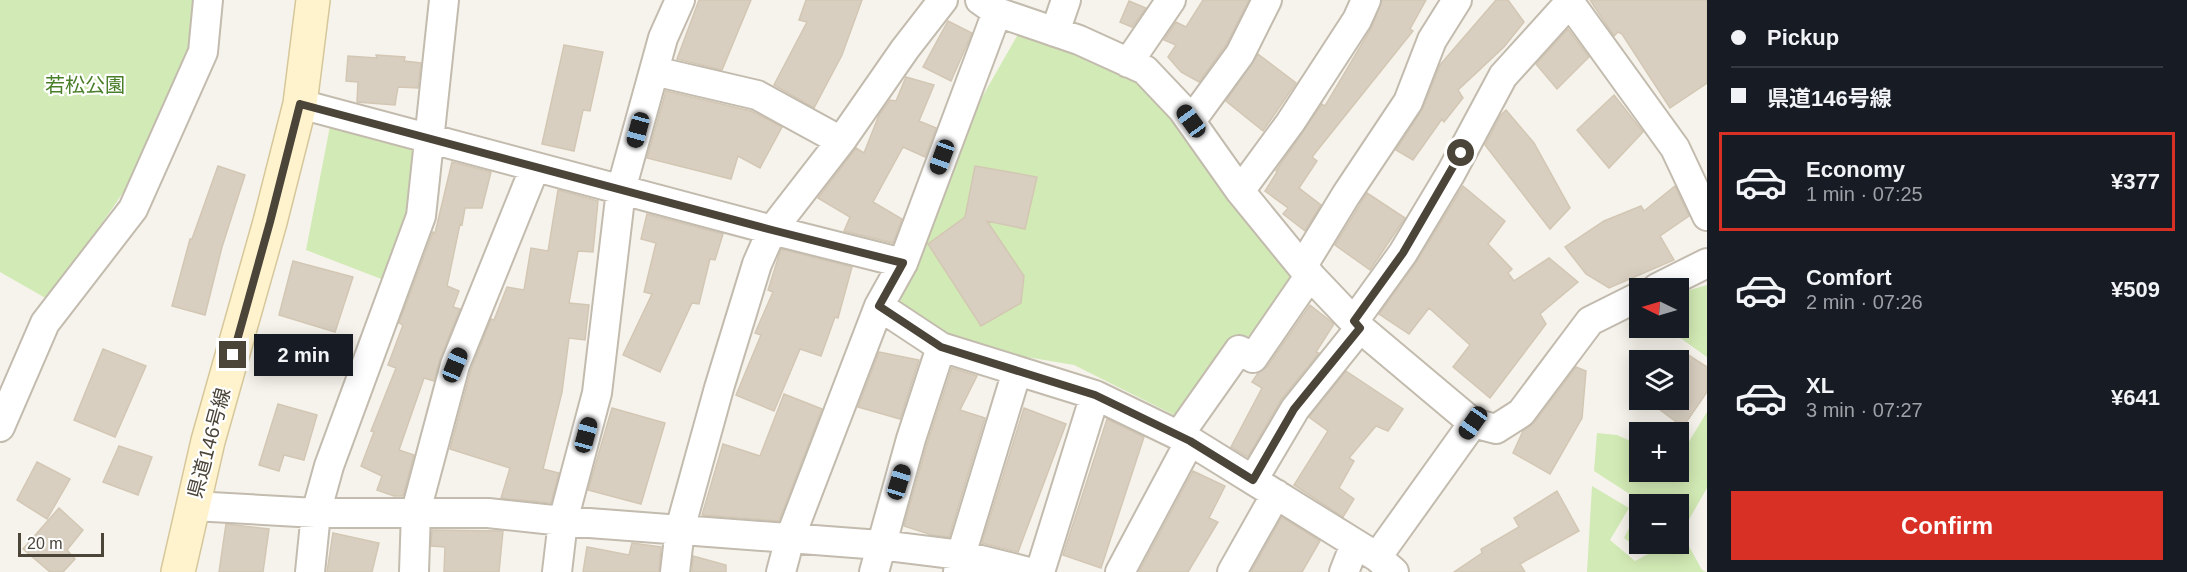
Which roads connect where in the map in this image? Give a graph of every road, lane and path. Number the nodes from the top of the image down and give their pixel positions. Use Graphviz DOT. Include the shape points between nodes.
graph roads {
  1 [pos="208,0"];
  2 [pos="313,0"];
  3 [pos="444,0"];
  4 [pos="680,0"];
  5 [pos="943,0"];
  6 [pos="1066,0"];
  7 [pos="1171,0"];
  8 [pos="1267,0"];
  9 [pos="1366,0"];
  10 [pos="1457,0"];
  11 [pos="1569,1"];
  12 [pos="988,6"];
  13 [pos="1055,32"];
  14 [pos="1128,63"];
  15 [pos="654,71"];
  16 [pos="300,104"];
  17 [pos="1191,121"];
  18 [pos="429,138"];
  19 [pos="841,141"];
  20 [pos="535,167"];
  21 [pos="621,190"];
  22 [pos="1240,191"];
  23 [pos="1707,216"];
  24 [pos="772,230"];
  25 [pos="903,263"];
  26 [pos="1707,263"];
  27 [pos="1306,271"];
  28 [pos="1677,278"];
  29 [pos="1629,302"];
  30 [pos="879,306"];
  31 [pos="1357,324"];
  32 [pos="941,347"];
  33 [pos="1017,371"];
  34 [pos="1095,395"];
  35 [pos="1473,423"];
  36 [pos="0,427"];
  37 [pos="1184,438"];
  38 [pos="1264,487"];
  39 [pos="193,506"];
  40 [pos="416,512"];
  41 [pos="316,513"];
  42 [pos="564,520"];
  43 [pos="680,529"];
  44 [pos="790,538"];
  45 [pos="880,545"];
  46 [pos="1375,558"];
  47 [pos="959,563"];
  48 [pos="178,572"];
  49 [pos="310,572"];
  50 [pos="414,572"];
  51 [pos="557,572"];
  52 [pos="675,572"];
  53 [pos="781,572"];
  54 [pos="874,572"];
  55 [pos="1029,572"];
  56 [pos="1040,572"];
  57 [pos="1120,572"];
  58 [pos="1232,572"];
  59 [pos="1344,572"];
  1 -- 36 [label="street" via="203,52 133,209 45,323"];
  2 -- 16 [label="main road, 県道146号線"];
  3 -- 18 [label="street"];
  4 -- 15 [label="street"];
  5 -- 19 [label="street"];
  6 -- 13 [label="street"];
  7 -- 14 [label="street"];
  8 -- 17 [label="street" via="1240,54"];
  9 -- 22 [label="street" via="1290,123"];
  10 -- 27 [label="street" via="1432,40 1408,102 1346,195"];
  11 -- 23 [label="street" via="1675,148"];
  11 -- 31 [label="street" via="1503,76 1451,173"];
  12 -- 13 [label="street"];
  12 -- 25 [label="street"];
  13 -- 14 [label="street"];
  14 -- 17 [label="street" via="1145,70"];
  15 -- 19 [label="street" via="757,95"];
  15 -- 21 [label="street"];
  16 -- 18 [label="street"];
  16 -- 39 [label="main road, 県道146号線"];
  17 -- 22 [label="street"];
  18 -- 20 [label="street"];
  18 -- 41 [label="street" via="421,216 329,466"];
  19 -- 24 [label="street"];
  20 -- 21 [label="street"];
  20 -- 40 [label="street" via="455,365"];
  21 -- 24 [label="street"];
  21 -- 42 [label="street" via="597,393"];
  22 -- 27 [label="street"];
  24 -- 25 [label="street"];
  24 -- 43 [label="street" via="757,264"];
  25 -- 30 [label="street"];
  26 -- 28 [label="street"];
  27 -- 31 [label="street"];
  27 -- 37 [label="street" via="1253,358 1239,350"];
  29 -- 35 [label="street" via="1590,321 1521,413 1496,429"];
  30 -- 32 [label="street"];
  30 -- 44 [label="street"];
  31 -- 35 [label="street"];
  31 -- 38 [label="street" via="1294,409"];
  32 -- 33 [label="street"];
  32 -- 45 [label="street"];
  33 -- 34 [label="street"];
  33 -- 47 [label="street"];
  34 -- 37 [label="street"];
  34 -- 56 [label="street"];
  35 -- 46 [label="street"];
  37 -- 38 [label="street"];
  37 -- 57 [label="street"];
  38 -- 46 [label="street"];
  38 -- 58 [label="street"];
  39 -- 41 [label="street"];
  39 -- 48 [label="main road, 県道146号線"];
  40 -- 41 [label="street"];
  40 -- 42 [label="street"];
  40 -- 50 [label="street"];
  41 -- 49 [label="street"];
  42 -- 43 [label="street"];
  42 -- 51 [label="street"];
  43 -- 44 [label="street"];
  43 -- 52 [label="street"];
  44 -- 45 [label="street"];
  44 -- 53 [label="street"];
  45 -- 47 [label="street"];
  45 -- 54 [label="street"];
  46 -- 59 [label="street"];
  47 -- 55 [label="street"];
}
